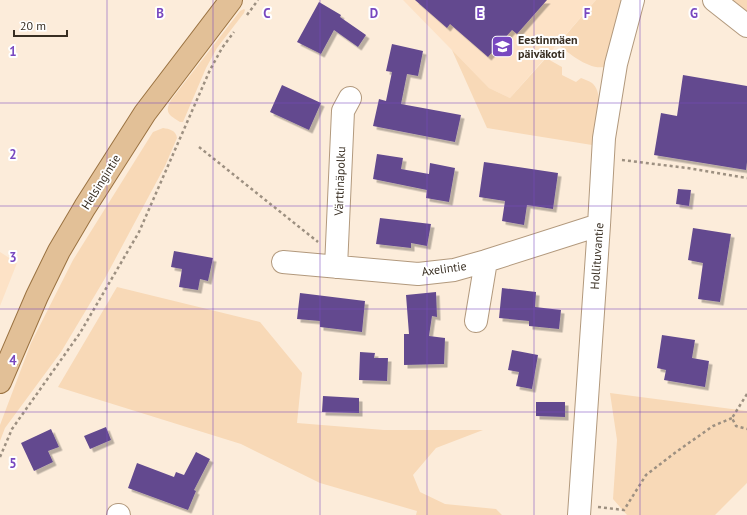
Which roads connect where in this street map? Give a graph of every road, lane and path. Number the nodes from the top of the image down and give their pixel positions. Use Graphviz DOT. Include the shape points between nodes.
graph roads {
  1 [pos="231,0"];
  2 [pos="258,0"];
  3 [pos="633,0"];
  4 [pos="714,0"];
  5 [pos="246,16"];
  6 [pos="238,26"];
  7 [pos="747,26"];
  8 [pos="350,98"];
  9 [pos="199,148"];
  10 [pos="617,159"];
  11 [pos="747,178"];
  12 [pos="599,225"];
  13 [pos="336,257"];
  14 [pos="486,261"];
  15 [pos="283,262"];
  16 [pos="476,321"];
  17 [pos="0,382"];
  18 [pos="747,394"];
  19 [pos="732,418"];
  20 [pos="747,428"];
  21 [pos="0,457"];
  22 [pos="588,511"];
  1 -- 17 [label="main road, Helsingintie" via="145,113 85,207 43,283"];
  2 -- 5 [label="path"];
  3 -- 12 [label="street, Hollituvantie" via="616,64 604,138"];
  4 -- 7 [label="street"];
  6 -- 21 [label="path" via="210,70 139,232 80,333 12,429"];
  8 -- 13 [label="street, Värttinäpolku" via="343,111"];
  9 -- 13 [label="path"];
  10 -- 11 [label="path"];
  12 -- 14 [label="street, Axelintie"];
  12 -- 22 [label="street, Hollituvantie"];
  13 -- 14 [label="street, Axelintie" via="418,274 454,270"];
  13 -- 15 [label="street, Axelintie"];
  14 -- 16 [label="street"];
  18 -- 19 [label="path"];
  19 -- 20 [label="path" via="736,426"];
  19 -- 22 [label="path" via="713,426 646,475 624,510"];
}
